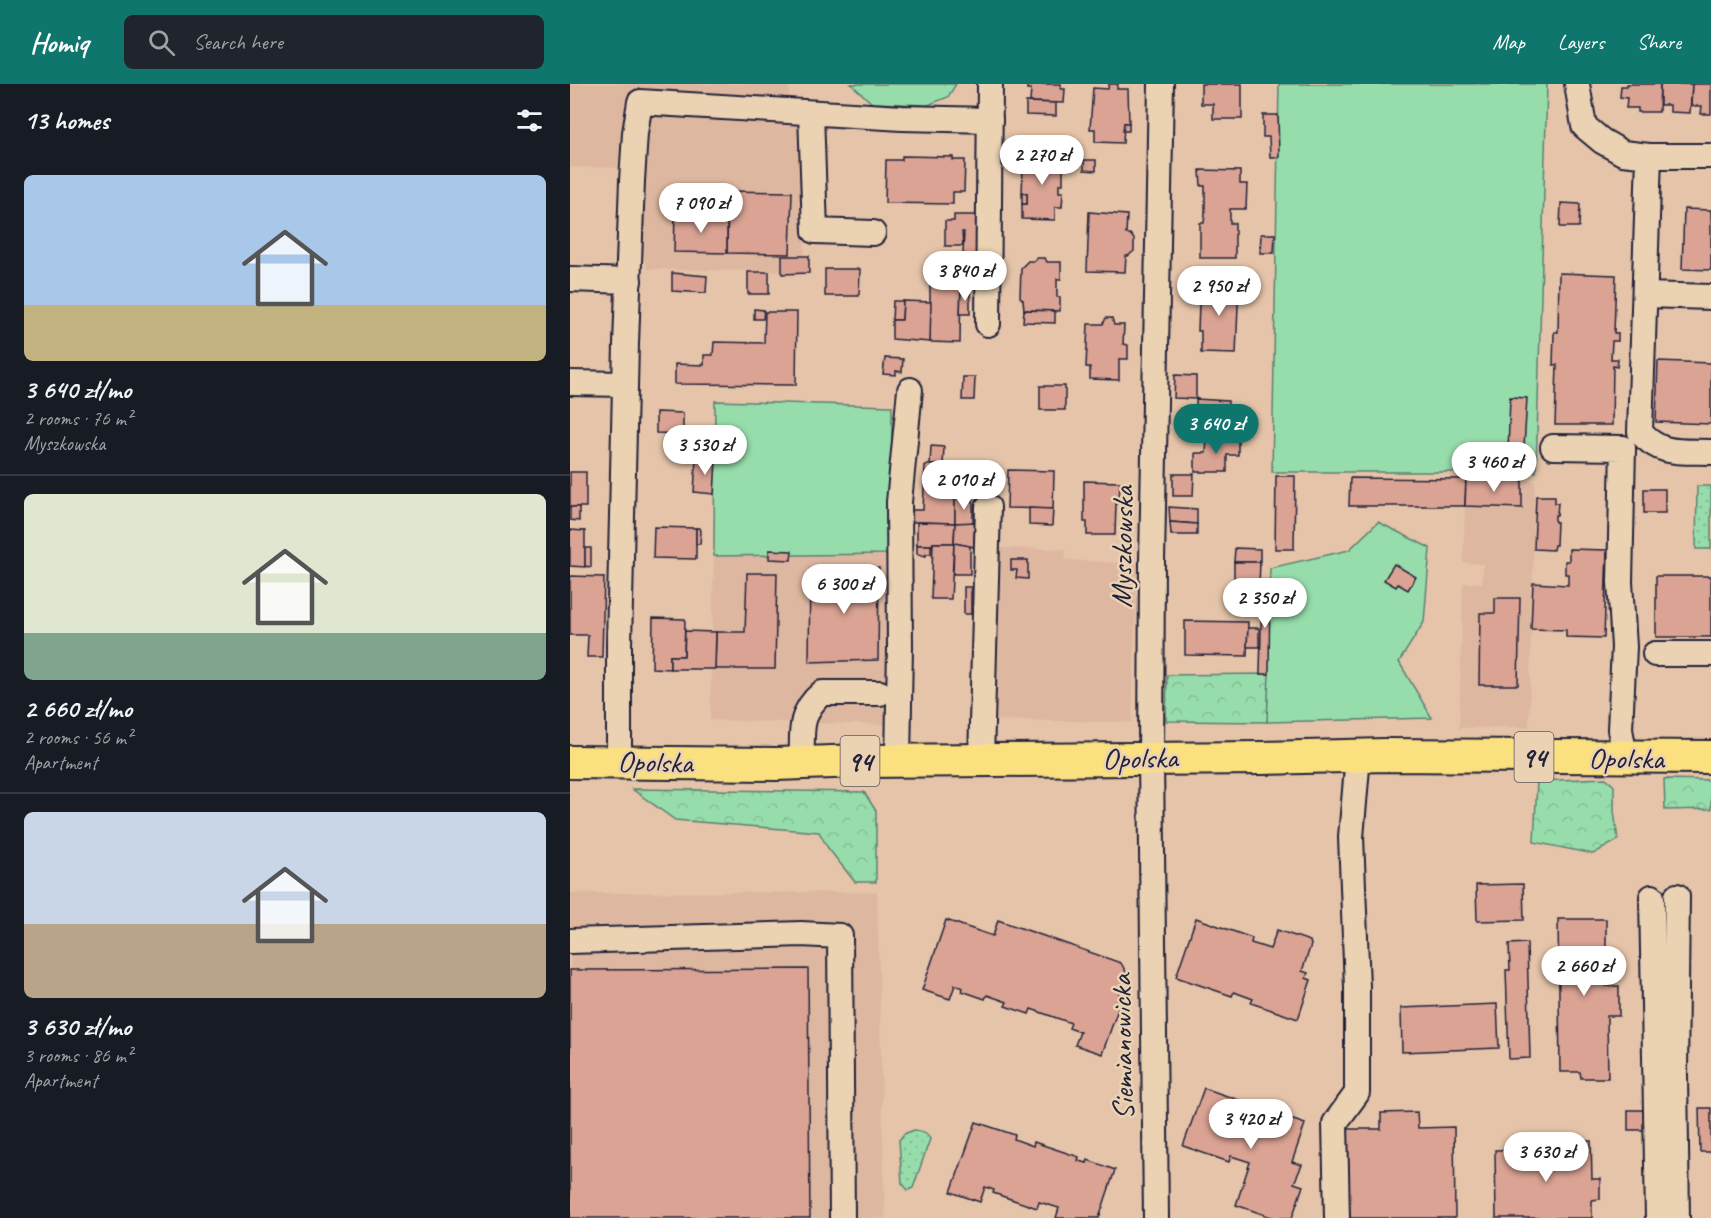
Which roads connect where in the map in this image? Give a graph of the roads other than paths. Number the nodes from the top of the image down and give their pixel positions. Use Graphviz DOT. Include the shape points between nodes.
graph roads {
  1 [pos="990,84"];
  2 [pos="1161,84"];
  3 [pos="1577,84"];
  4 [pos="811,113"];
  5 [pos="990,120"];
  6 [pos="1649,156"];
  7 [pos="1711,156"];
  8 [pos="873,232"];
  9 [pos="570,279"];
  10 [pos="629,281"];
  11 [pos="1646,295"];
  12 [pos="1711,297"];
  13 [pos="988,324"];
  14 [pos="570,383"];
  15 [pos="626,384"];
  16 [pos="910,390"];
  17 [pos="1552,447"];
  18 [pos="1711,452"];
  19 [pos="988,507"];
  20 [pos="1655,654"];
  21 [pos="1711,654"];
  22 [pos="880,693"];
  23 [pos="1358,756"];
  24 [pos="1711,757"];
  25 [pos="1624,758"];
  26 [pos="981,759"];
  27 [pos="1151,759"];
  28 [pos="898,761"];
  29 [pos="570,762"];
  30 [pos="619,762"];
  31 [pos="802,763"];
  32 [pos="1152,876"];
  33 [pos="1677,896"];
  34 [pos="1652,897"];
  35 [pos="570,941"];
  36 [pos="842,1218"];
  37 [pos="1156,1218"];
  38 [pos="1337,1218"];
  39 [pos="1658,1218"];
  40 [pos="1677,1218"];
  1 -- 5 [label="street"];
  2 -- 27 [label="street, Myszkowska"];
  3 -- 6 [label="street" via="1584,126 1623,153"];
  4 -- 5 [label="street"];
  4 -- 8 [label="street" via="815,231"];
  4 -- 10 [label="street" via="640,102 635,133"];
  5 -- 13 [label="street"];
  6 -- 7 [label="street"];
  6 -- 11 [label="street"];
  9 -- 10 [label="street"];
  10 -- 15 [label="street"];
  11 -- 12 [label="street"];
  11 -- 18 [label="street" via="1640,432 1662,450"];
  14 -- 15 [label="street"];
  15 -- 30 [label="street"];
  16 -- 28 [label="street" via="899,502"];
  17 -- 25 [label="street" via="1623,448 1620,582 1624,647 1620,729"];
  19 -- 26 [label="street"];
  20 -- 21 [label="street"];
  22 -- 31 [label="street" via="822,693 812,702 802,722"];
  23 -- 25 [label="main road, Opolska / 94"];
  23 -- 27 [label="main road, Opolska / 94"];
  23 -- 38 [label="street" via="1351,837 1357,1094 1335,1123"];
  24 -- 25 [label="main road, Opolska / 94"];
  26 -- 27 [label="main road, Opolska / 94"];
  26 -- 28 [label="main road, Opolska / 94"];
  27 -- 32 [label="street, Myszkowska"];
  28 -- 31 [label="main road, Opolska / 94"];
  29 -- 30 [label="main road, Opolska / 94"];
  30 -- 31 [label="main road, Opolska / 94"];
  32 -- 37 [label="street, Siemianowicka"];
  33 -- 40 [label="street"];
  34 -- 39 [label="street"];
  35 -- 36 [label="street" via="840,936"];
}
